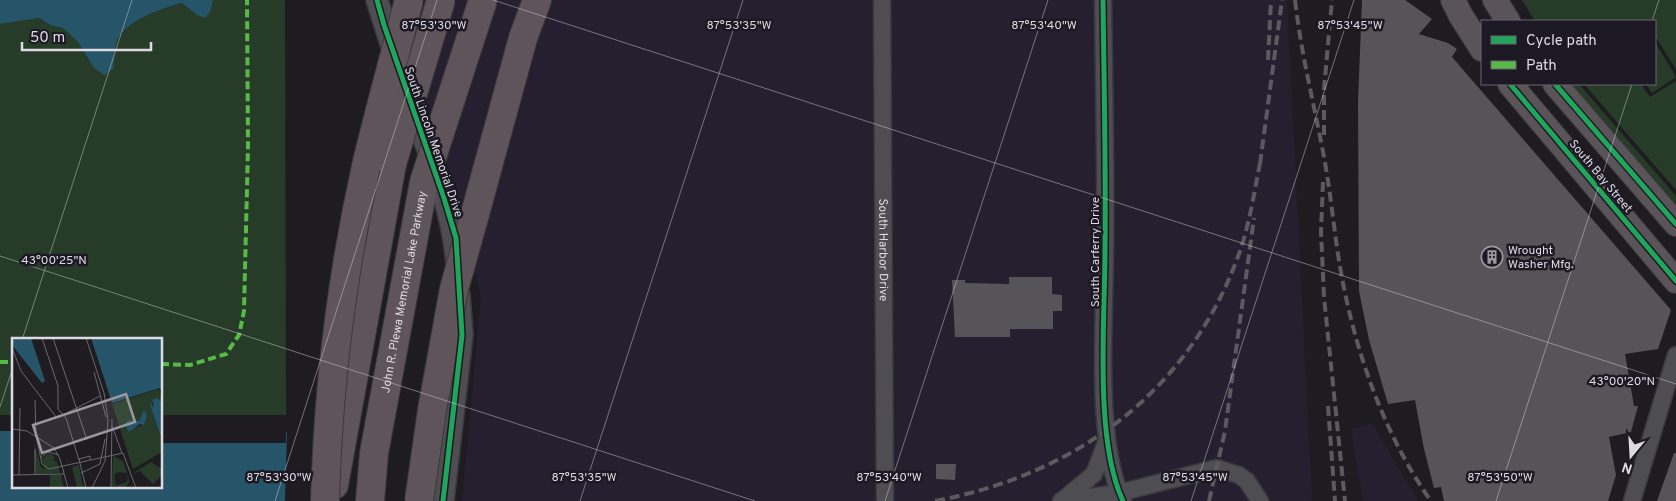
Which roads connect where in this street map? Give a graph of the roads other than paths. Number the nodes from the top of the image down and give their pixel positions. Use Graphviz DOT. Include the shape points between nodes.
graph roads {
  1 [pos="378,0"];
  2 [pos="409,0"];
  3 [pos="441,0"];
  4 [pos="483,0"];
  5 [pos="536,0"];
  6 [pos="882,0"];
  7 [pos="1103,0"];
  8 [pos="1453,0"];
  9 [pos="1495,0"];
  10 [pos="1507,20"];
  11 [pos="1481,46"];
  12 [pos="1511,85"];
  13 [pos="1556,85"];
  14 [pos="1676,224"];
  15 [pos="1676,281"];
  16 [pos="1676,355"];
  17 [pos="1673,376"];
  18 [pos="1108,439"];
  19 [pos="1121,497"];
  20 [pos="325,501"];
  21 [pos="332,501"];
  22 [pos="370,501"];
  23 [pos="419,501"];
  24 [pos="443,501"];
  25 [pos="885,501"];
  26 [pos="1061,501"];
  27 [pos="1260,501"];
  28 [pos="1632,501"];
  1 -- 24 [label="street, South Lincoln Memorial Drive" via="456,238 462,336"];
  2 -- 20 [label="highway, bridge" via="367,162 342,298 327,437"];
  3 -- 21 [label="highway, bridge" via="392,164"];
  4 -- 22 [label="highway, John R. Plewa Memorial Lake Parkway, bridge" via="424,182 374,454"];
  5 -- 23 [label="highway, bridge" via="454,289"];
  6 -- 25 [label="street, South Harbor Drive"];
  7 -- 18 [label="street, South Carferry Drive" via="1106,179 1104,377"];
  8 -- 11 [label="main road"];
  9 -- 10 [label="main road"];
  12 -- 15 [label="main road, South Bay Street"];
  13 -- 14 [label="main road, South Bay Street"];
  16 -- 17 [label="street"];
  17 -- 28 [label="street"];
  18 -- 19 [label="street, South Carferry Drive"];
  18 -- 26 [label="street" via="1094,474"];
  19 -- 26 [label="street"];
  19 -- 27 [label="street" via="1217,468 1247,481"];
}
